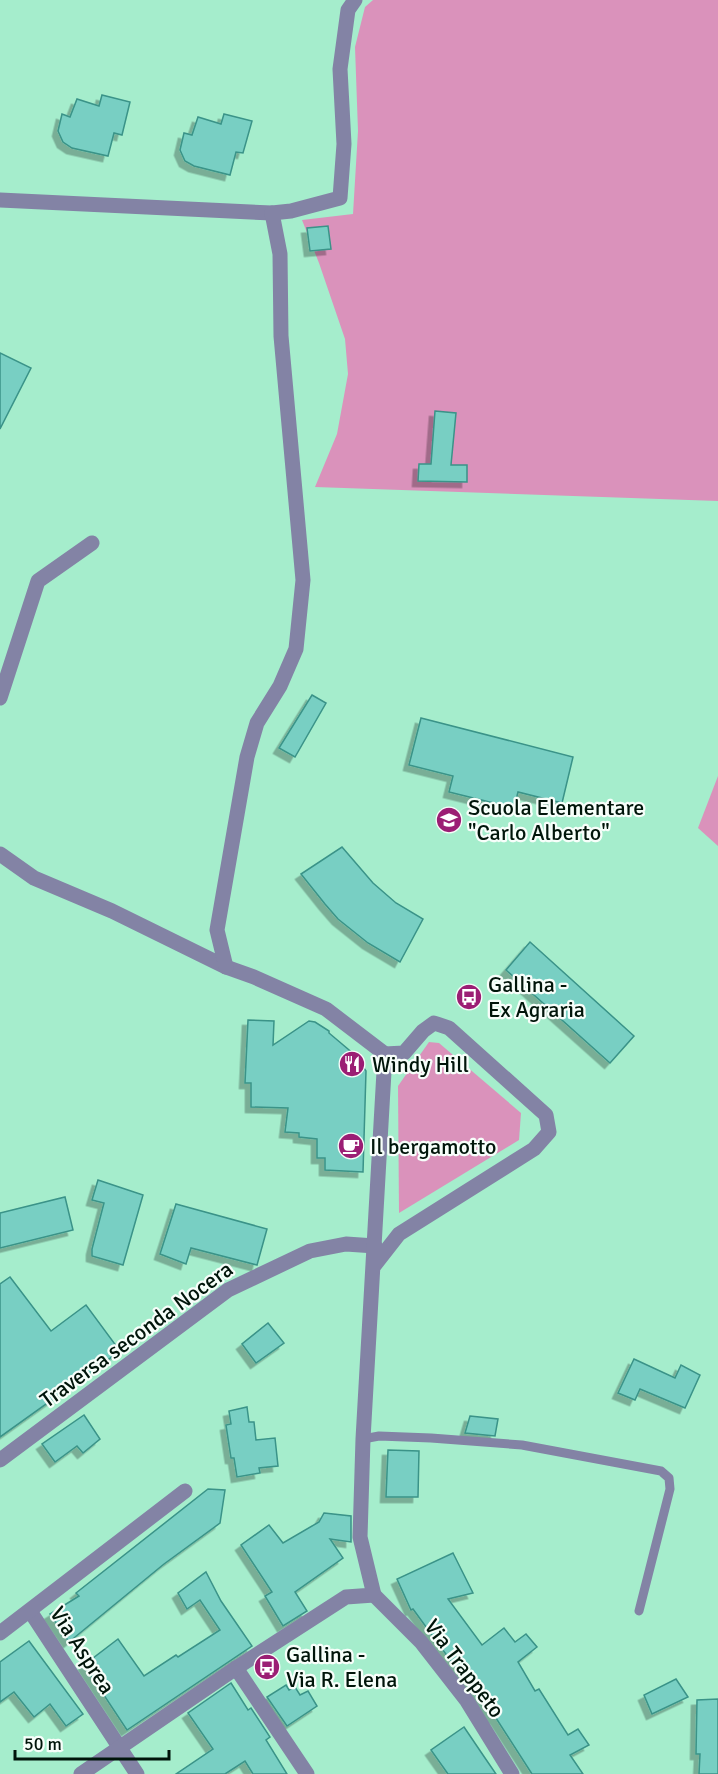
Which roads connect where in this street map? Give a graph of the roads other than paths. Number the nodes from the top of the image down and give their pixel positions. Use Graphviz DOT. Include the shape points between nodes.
graph roads {
  1 [pos="355,0"];
  2 [pos="0,200"];
  3 [pos="272,213"];
  4 [pos="92,543"];
  5 [pos="0,698"];
  6 [pos="0,854"];
  7 [pos="226,967"];
  8 [pos="385,1054"];
  9 [pos="375,1246"];
  10 [pos="374,1266"];
  11 [pos="363,1439"];
  12 [pos="0,1460"];
  13 [pos="185,1491"];
  14 [pos="374,1595"];
  15 [pos="30,1611"];
  16 [pos="639,1611"];
  17 [pos="0,1633"];
  18 [pos="237,1668"];
  19 [pos="119,1747"];
  20 [pos="81,1774"];
  21 [pos="137,1774"];
  22 [pos="307,1774"];
  23 [pos="512,1774"];
  1 -- 3 [label="street" via="348,10 340,69 344,144 340,198"];
  2 -- 3 [label="street"];
  3 -- 7 [label="street" via="280,254 281,336 303,580 296,649 280,686 257,723 247,756 217,930"];
  4 -- 5 [label="street" via="38,581"];
  6 -- 7 [label="street" via="34,878"];
  7 -- 8 [label="street" via="326,1009"];
  8 -- 9 [label="street"];
  8 -- 10 [label="street" via="404,1053 434,1023 449,1028 546,1115 549,1132 534,1149 399,1234"];
  9 -- 10 [label="street"];
  9 -- 12 [label="street, Traversa seconda Nocera" via="346,1244 310,1251 228,1290"];
  10 -- 11 [label="street"];
  11 -- 14 [label="street" via="360,1537"];
  11 -- 16 [label="lane" via="410,1437 522,1445 661,1471 669,1478 670,1489"];
  13 -- 15 [label="street"];
  14 -- 18 [label="street" via="346,1597"];
  14 -- 23 [label="street, Via Trappeto" via="421,1642 466,1701"];
  15 -- 17 [label="street"];
  15 -- 19 [label="street, Via Asprea"];
  18 -- 19 [label="street"];
  18 -- 22 [label="street"];
  19 -- 20 [label="street"];
  19 -- 21 [label="street, Via Asprea"];
}
